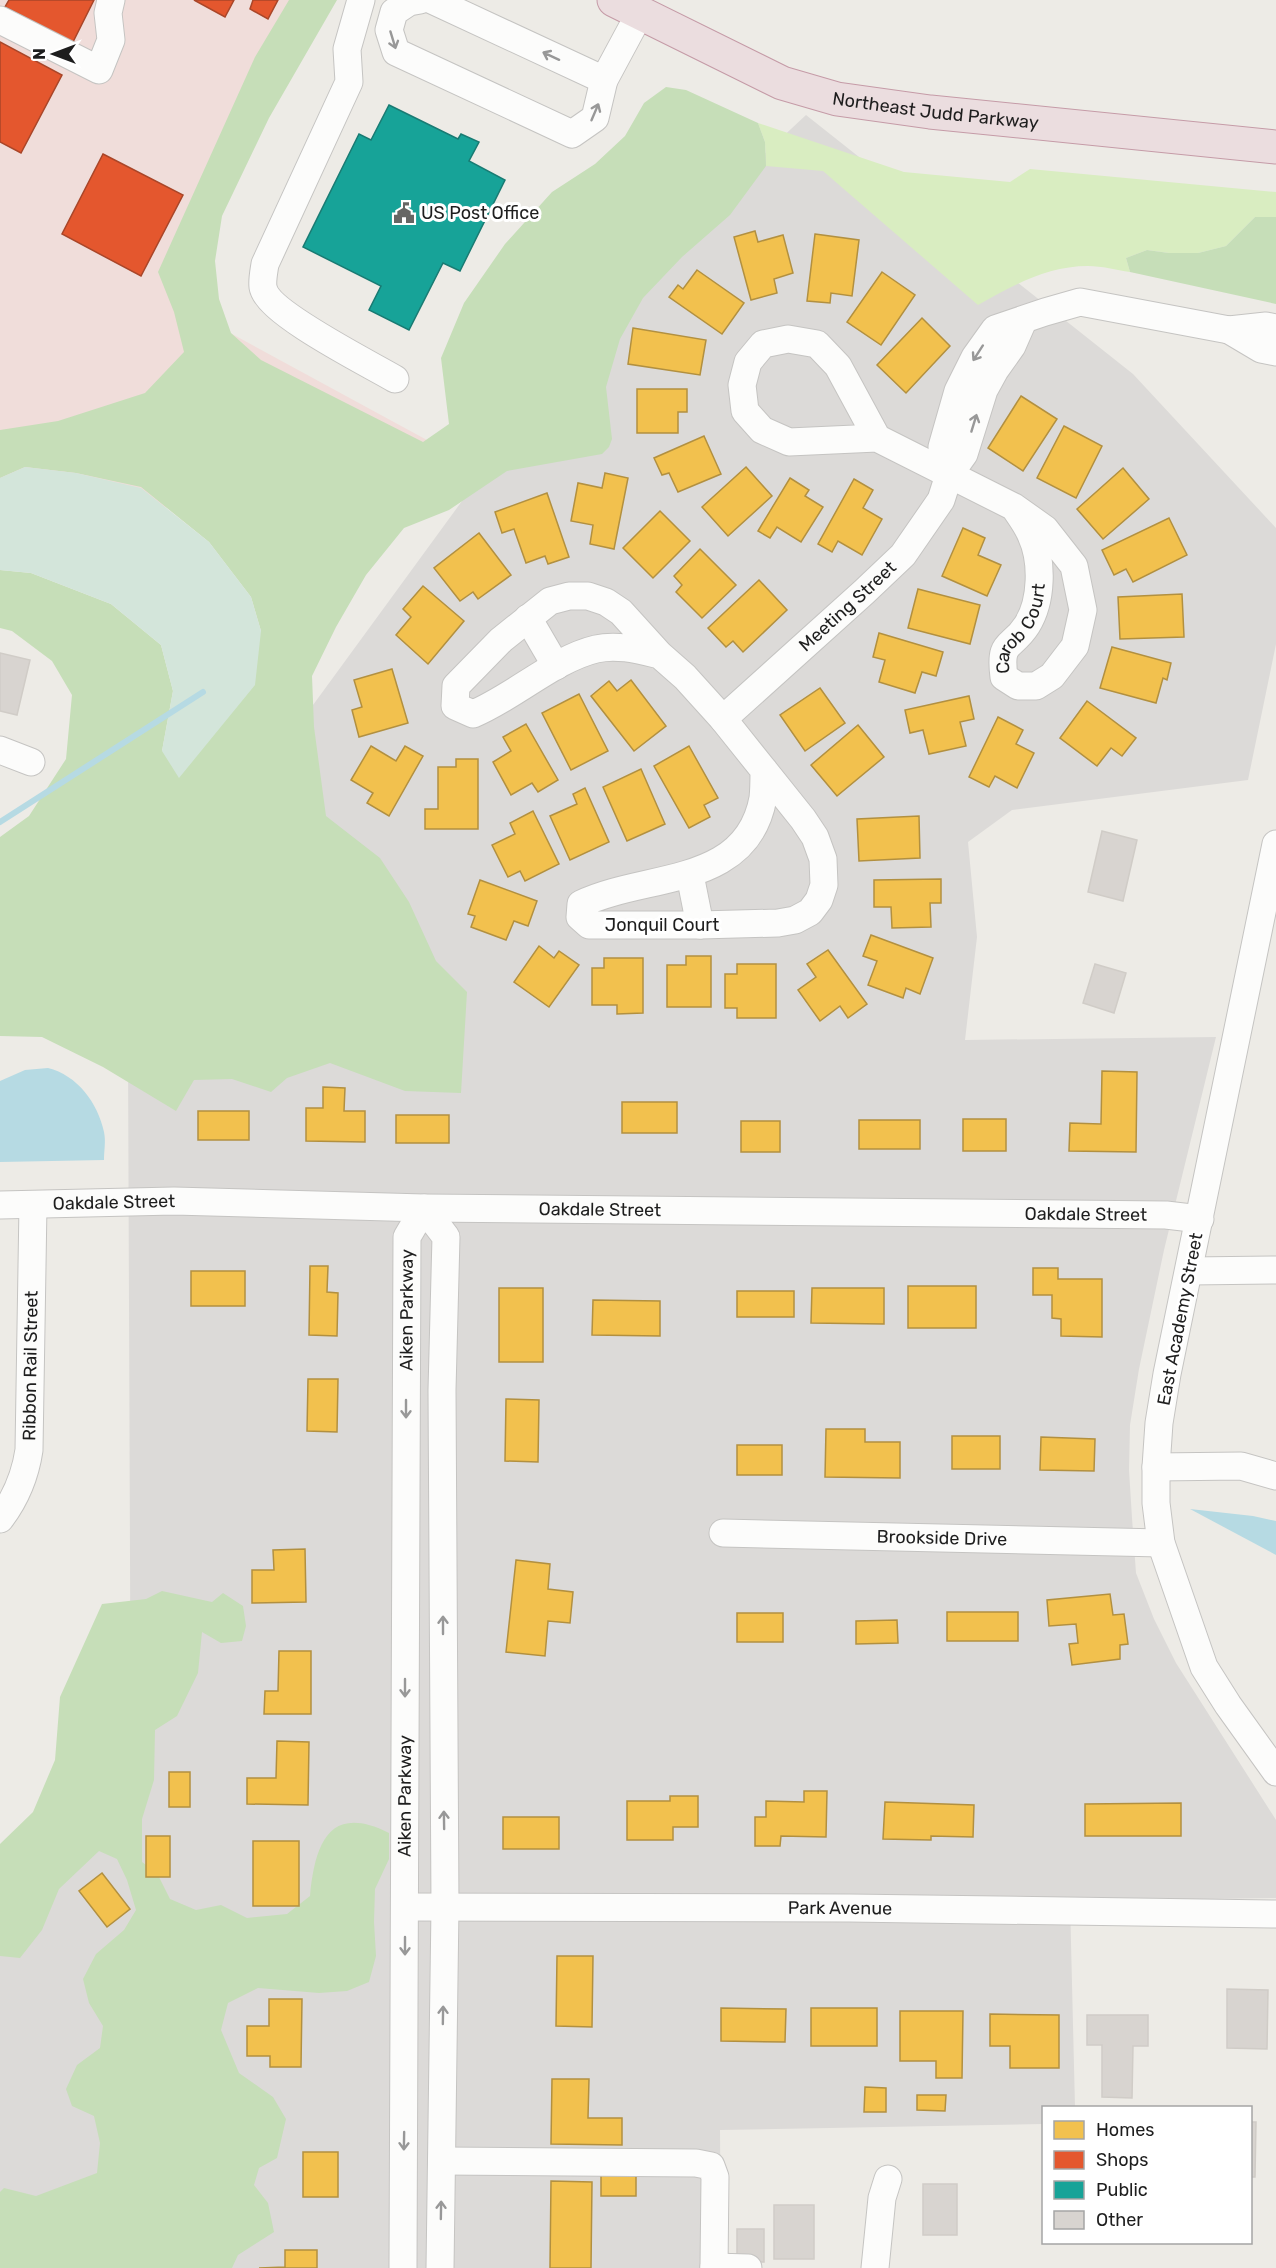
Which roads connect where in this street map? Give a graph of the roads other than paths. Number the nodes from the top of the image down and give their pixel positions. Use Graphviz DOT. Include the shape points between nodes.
graph roads {
  1 [pos="111,0"];
  2 [pos="361,0"];
  3 [pos="420,0"];
  4 [pos="432,0"];
  5 [pos="638,7"];
  6 [pos="0,20"];
  7 [pos="604,81"];
  8 [pos="1276,147"];
  9 [pos="1276,328"];
  10 [pos="1229,330"];
  11 [pos="1276,352"];
  12 [pos="395,379"];
  13 [pos="876,438"];
  14 [pos="949,475"];
  15 [pos="1014,507"];
  16 [pos="528,618"];
  17 [pos="660,655"];
  18 [pos="555,666"];
  19 [pos="723,718"];
  20 [pos="0,750"];
  21 [pos="31,762"];
  22 [pos="764,770"];
  23 [pos="1276,844"];
  24 [pos="690,875"];
  25 [pos="700,926"];
  26 [pos="0,1205"];
  27 [pos="33,1205"];
  28 [pos="424,1208"];
  29 [pos="1200,1219"];
  30 [pos="1276,1270"];
  31 [pos="1190,1271"];
  32 [pos="1156,1467"];
  33 [pos="1276,1476"];
  34 [pos="0,1519"];
  35 [pos="723,1533"];
  36 [pos="1161,1543"];
  37 [pos="1276,1772"];
  38 [pos="405,1907"];
  39 [pos="445,1907"];
  40 [pos="1276,1914"];
  41 [pos="442,2161"];
  42 [pos="888,2179"];
  43 [pos="714,2267"];
  44 [pos="403,2268"];
  45 [pos="440,2268"];
  46 [pos="748,2268"];
  47 [pos="875,2268"];
  1 -- 6 [label="street" via="111,40 99,70"];
  2 -- 12 [label="street" via="347,49 349,82 265,264 263,288 273,304 290,318"];
  3 -- 7 [label="street, one-way" via="394,12 389,30 396,52 572,134 595,117"];
  7 -- 4 [label="street, one-way"];
  5 -- 7 [label="street"];
  5 -- 8 [label="highway, Northeast Judd Parkway" via="782,83 837,99"];
  9 -- 10 [label="street, Meeting Street"];
  10 -- 11 [label="street, Meeting Street" via="1261,349"];
  10 -- 14 [label="street, Meeting Street" via="1080,302 1023,321 984,390 964,454"];
  13 -- 13 [label="street" via="838,366 817,344 788,339 763,344 748,362 742,385 745,411 762,430 789,442"];
  13 -- 14 [label="street, Carob Court"];
  14 -- 15 [label="street, Carob Court"];
  14 -- 19 [label="street, Meeting Street" via="941,500 903,555"];
  15 -- 15 [label="street, Carob Court" via="1032,535 1040,567 1037,600 1027,626 1007,645 1002,668 1004,677 1018,686 1035,686 1052,676 1075,646 1083,610 1074,566 1045,529"];
  16 -- 17 [label="street, Jonquil Court" via="550,601 588,596 621,612"];
  16 -- 18 [label="street"];
  16 -- 18 [label="street, Jonquil Court" via="456,686 455,705 473,714 493,706"];
  17 -- 18 [label="street" via="604,648"];
  17 -- 19 [label="street, Jonquil Court"];
  19 -- 22 [label="street, Jonquil Court"];
  20 -- 21 [label="street"];
  22 -- 24 [label="street, Jonquil Court" via="754,826 738,849"];
  22 -- 25 [label="street, Jonquil Court" via="815,837 823,859 824,885 819,900 810,912 795,920"];
  23 -- 29 [label="street, East Academy Street"];
  24 -- 25 [label="street"];
  24 -- 25 [label="street, Jonquil Court" via="593,899 581,904 580,917 589,925"];
  26 -- 27 [label="street, Oakdale Street"];
  27 -- 28 [label="street, Oakdale Street" via="174,1202"];
  27 -- 34 [label="street, Ribbon Rail Street" via="29,1450 17,1494"];
  28 -- 29 [label="street, Oakdale Street" via="1166,1215"];
  28 -- 38 [label="street, Aiken Parkway, one-way" via="407,1237"];
  39 -- 28 [label="street, Aiken Parkway, one-way" via="442,1390 446,1237"];
  29 -- 31 [label="street, East Academy Street"];
  30 -- 31 [label="street"];
  31 -- 32 [label="street, East Academy Street" via="1159,1423"];
  32 -- 33 [label="street" via="1241,1467"];
  32 -- 36 [label="street, East Academy Street"];
  35 -- 36 [label="street, Brookside Drive"];
  36 -- 37 [label="street, East Academy Street" via="1204,1667"];
  38 -- 39 [label="street, Park Avenue"];
  38 -- 44 [label="street, Aiken Parkway, one-way"];
  39 -- 40 [label="street, Park Avenue"];
  41 -- 39 [label="street, Aiken Parkway, one-way"];
  41 -- 43 [label="street" via="711,2166 715,2177"];
  45 -- 41 [label="street, Aiken Parkway, one-way"];
  42 -- 47 [label="street" via="882,2198"];
  43 -- 46 [label="street"];
}
